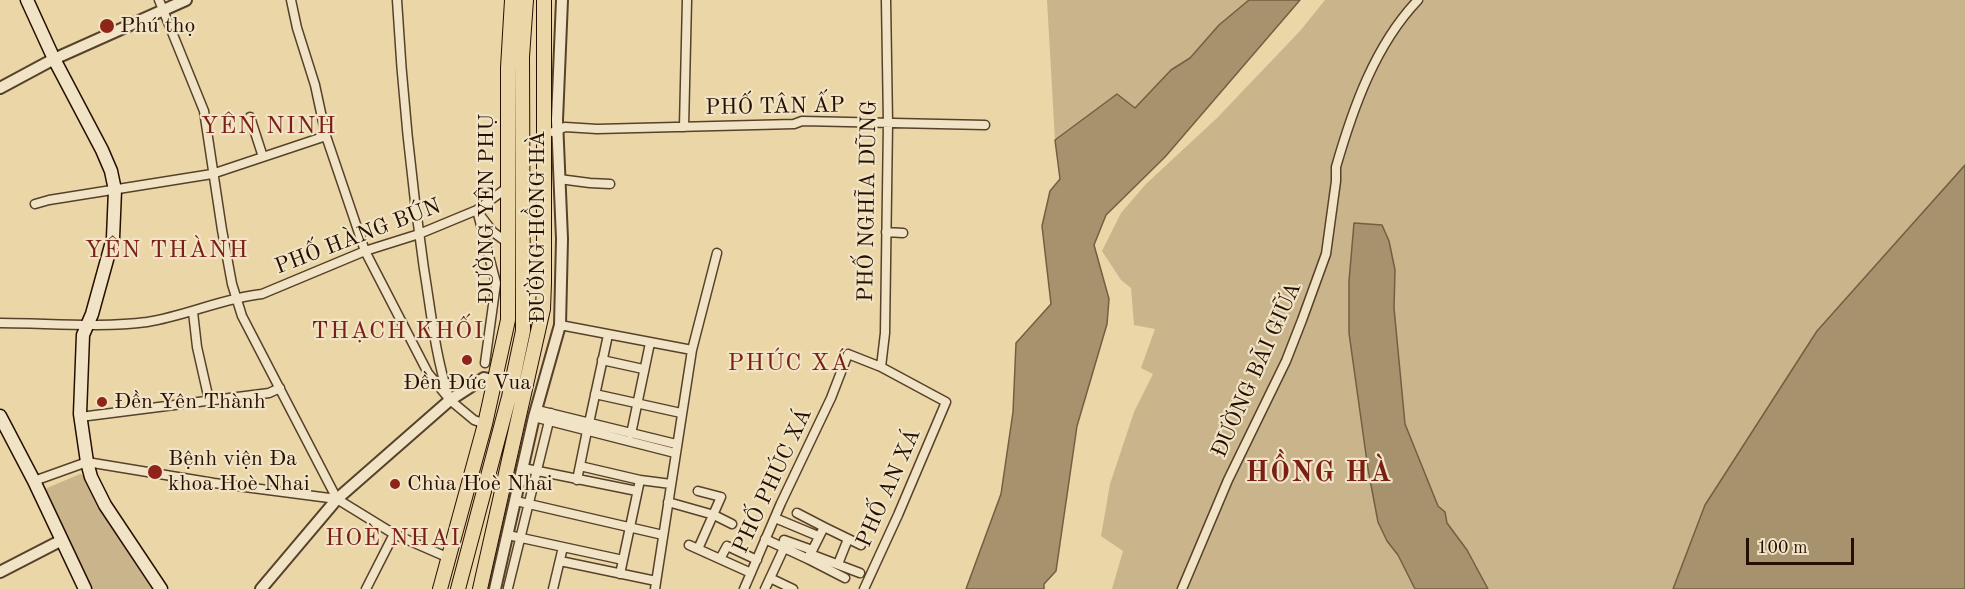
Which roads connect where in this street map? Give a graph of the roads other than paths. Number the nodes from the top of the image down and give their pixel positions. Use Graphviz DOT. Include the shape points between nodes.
graph roads {
  1 [pos="27,0"];
  2 [pos="186,0"];
  3 [pos="291,0"];
  4 [pos="397,0"];
  5 [pos="512,0"];
  6 [pos="526,0"];
  7 [pos="544,0"];
  8 [pos="562,0"];
  9 [pos="687,0"];
  10 [pos="886,0"];
  11 [pos="1418,0"];
  12 [pos="161,5"];
  13 [pos="54,59"];
  14 [pos="0,88"];
  15 [pos="250,117"];
  16 [pos="888,123"];
  17 [pos="985,124"];
  18 [pos="553,126"];
  19 [pos="684,127"];
  20 [pos="326,136"];
  21 [pos="264,157"];
  22 [pos="212,174"];
  23 [pos="559,179"];
  24 [pos="610,184"];
  25 [pos="508,187"];
  26 [pos="115,190"];
  27 [pos="35,204"];
  28 [pos="477,210"];
  29 [pos="886,232"];
  30 [pos="903,233"];
  31 [pos="419,234"];
  32 [pos="508,243"];
  33 [pos="365,251"];
  34 [pos="717,253"];
  35 [pos="236,299"];
  36 [pos="193,312"];
  37 [pos="0,323"];
  38 [pos="87,325"];
  39 [pos="561,325"];
  40 [pos="608,335"];
  41 [pos="650,343"];
  42 [pos="692,350"];
  43 [pos="602,360"];
  44 [pos="485,363"];
  45 [pos="439,366"];
  46 [pos="882,367"];
  47 [pos="643,369"];
  48 [pos="428,373"];
  49 [pos="495,380"];
  50 [pos="512,384"];
  51 [pos="280,388"];
  52 [pos="526,388"];
  53 [pos="595,394"];
  54 [pos="209,400"];
  55 [pos="450,400"];
  56 [pos="637,403"];
  57 [pos="536,413"];
  58 [pos="681,413"];
  59 [pos="0,416"];
  60 [pos="80,417"];
  61 [pos="550,417"];
  62 [pos="485,424"];
  63 [pos="588,427"];
  64 [pos="631,434"];
  65 [pos="676,448"];
  66 [pos="87,462"];
  67 [pos="580,466"];
  68 [pos="523,468"];
  69 [pos="536,472"];
  70 [pos="577,480"];
  71 [pos="640,480"];
  72 [pos="34,481"];
  73 [pos="671,484"];
  74 [pos="637,491"];
  75 [pos="698,491"];
  76 [pos="337,499"];
  77 [pos="516,501"];
  78 [pos="668,502"];
  79 [pos="529,504"];
  80 [pos="797,513"];
  81 [pos="714,515"];
  82 [pos="775,518"];
  83 [pos="732,524"];
  84 [pos="629,527"];
  85 [pos="824,527"];
  86 [pos="394,534"];
  87 [pos="508,535"];
  88 [pos="663,535"];
  89 [pos="818,536"];
  90 [pos="520,537"];
  91 [pos="765,538"];
  92 [pos="848,538"];
  93 [pos="62,540"];
  94 [pos="784,544"];
  95 [pos="861,545"];
  96 [pos="563,547"];
  97 [pos="810,554"];
  98 [pos="449,558"];
  99 [pos="720,559"];
  100 [pos="623,560"];
  101 [pos="757,560"];
  102 [pos="560,561"];
  103 [pos="838,564"];
  104 [pos="0,572"];
  105 [pos="751,573"];
  106 [pos="860,573"];
  107 [pos="620,574"];
  108 [pos="770,578"];
  109 [pos="845,578"];
  110 [pos="656,585"];
  111 [pos="495,587"];
  112 [pos="788,588"];
  113 [pos="86,589"];
  114 [pos="161,589"];
  115 [pos="261,589"];
  116 [pos="366,589"];
  117 [pos="440,589"];
  118 [pos="458,589"];
  119 [pos="480,589"];
  120 [pos="510,589"];
  121 [pos="553,589"];
  122 [pos="744,589"];
  123 [pos="765,589"];
  124 [pos="864,589"];
  125 [pos="1182,589"];
  1 -- 13 [label="main road"];
  2 -- 12 [label="street"];
  3 -- 20 [label="street"];
  4 -- 31 [label="street" via="402,97"];
  5 -- 25 [label="main road, ĐƯỜNG YÊN PHỤ"];
  6 -- 50 [label="main road, ĐƯỜNG YÊN PHỤ" via="522,57 524,309"];
  7 -- 18 [label="main road"];
  8 -- 18 [label="street, ĐƯỜNG HỒNG HÀ"];
  9 -- 19 [label="street"];
  10 -- 16 [label="street, PHỐ NGHĨA DŨNG"];
  11 -- 125 [label="street, ĐƯỜNG BÃI GIỮA" via="1368,73 1336,167 1326,254 1286,360 1228,480"];
  12 -- 13 [label="street"];
  12 -- 22 [label="street" via="204,111"];
  13 -- 14 [label="street"];
  13 -- 26 [label="main road" via="102,150"];
  15 -- 21 [label="street"];
  16 -- 17 [label="street, PHỐ TÂN ẤP"];
  16 -- 19 [label="street, PHỐ TÂN ẤP" via="802,121"];
  16 -- 29 [label="street, PHỐ NGHĨA DŨNG"];
  18 -- 19 [label="street, PHỐ TÂN ẤP"];
  18 -- 23 [label="street, ĐƯỜNG HỒNG HÀ"];
  18 -- 52 [label="main road" via="543,309"];
  20 -- 21 [label="street"];
  20 -- 33 [label="street"];
  21 -- 22 [label="street"];
  22 -- 26 [label="street"];
  22 -- 35 [label="street"];
  23 -- 24 [label="street"];
  23 -- 39 [label="street, ĐƯỜNG HỒNG HÀ"];
  25 -- 28 [label="street, PHỐ HÀNG BÚN"];
  25 -- 32 [label="main road, ĐƯỜNG YÊN PHỤ"];
  26 -- 27 [label="street"];
  26 -- 38 [label="main road" via="113,238"];
  28 -- 31 [label="street, PHỐ HÀNG BÚN"];
  28 -- 32 [label="street" via="493,232"];
  28 -- 44 [label="street" via="496,283"];
  29 -- 30 [label="street"];
  29 -- 46 [label="street, PHỐ NGHĨA DŨNG"];
  31 -- 33 [label="street, PHỐ HÀNG BÚN"];
  31 -- 45 [label="street"];
  32 -- 49 [label="main road, ĐƯỜNG YÊN PHỤ" via="508,320"];
  33 -- 35 [label="street, PHỐ HÀNG BÚN" via="262,294"];
  33 -- 48 [label="street"];
  34 -- 42 [label="street"];
  35 -- 36 [label="street, PHỐ HÀNG BÚN"];
  35 -- 51 [label="street"];
  36 -- 38 [label="street, PHỐ HÀNG BÚN" via="145,322"];
  36 -- 54 [label="street"];
  37 -- 38 [label="street, PHỐ HÀNG BÚN"];
  38 -- 60 [label="main road" via="83,335"];
  39 -- 40 [label="street"];
  39 -- 57 [label="street, ĐƯỜNG HỒNG HÀ"];
  40 -- 41 [label="street"];
  40 -- 43 [label="street"];
  41 -- 42 [label="street"];
  41 -- 47 [label="street"];
  42 -- 58 [label="street"];
  43 -- 47 [label="street"];
  43 -- 53 [label="street"];
  45 -- 48 [label="street" via="433,374"];
  45 -- 55 [label="street"];
  46 -- 82 [label="street, PHỐ PHÚC XÁ" via="848,354"];
  46 -- 124 [label="street, PHỐ AN XÁ" via="946,402"];
  47 -- 56 [label="street"];
  48 -- 55 [label="street"];
  49 -- 50 [label="street"];
  49 -- 55 [label="street" via="484,378"];
  49 -- 62 [label="main road, ĐƯỜNG YÊN PHỤ"];
  50 -- 52 [label="street"];
  50 -- 118 [label="main road, ĐƯỜNG YÊN PHỤ"];
  51 -- 54 [label="street" via="269,393"];
  51 -- 76 [label="street"];
  52 -- 119 [label="main road"];
  53 -- 56 [label="street"];
  53 -- 63 [label="street"];
  54 -- 60 [label="street"];
  55 -- 62 [label="street"];
  55 -- 76 [label="street"];
  56 -- 58 [label="street"];
  56 -- 64 [label="street"];
  57 -- 61 [label="street"];
  57 -- 68 [label="street, ĐƯỜNG HỒNG HÀ"];
  58 -- 65 [label="street"];
  59 -- 72 [label="main road"];
  60 -- 66 [label="main road"];
  61 -- 63 [label="street"];
  61 -- 69 [label="street"];
  62 -- 98 [label="main road, ĐƯỜNG YÊN PHỤ"];
  63 -- 64 [label="street"];
  63 -- 65 [label="street"];
  63 -- 67 [label="street"];
  64 -- 65 [label="street"];
  65 -- 73 [label="street"];
  66 -- 72 [label="street"];
  66 -- 76 [label="street"];
  66 -- 114 [label="main road" via="105,506"];
  67 -- 70 [label="street"];
  67 -- 71 [label="street"];
  68 -- 69 [label="street"];
  68 -- 77 [label="street, ĐƯỜNG HỒNG HÀ"];
  69 -- 70 [label="street"];
  69 -- 79 [label="street"];
  70 -- 74 [label="street"];
  71 -- 73 [label="street"];
  71 -- 74 [label="street"];
  72 -- 93 [label="main road"];
  73 -- 78 [label="street"];
  74 -- 84 [label="street"];
  75 -- 81 [label="street" via="721,497"];
  76 -- 86 [label="street"];
  76 -- 115 [label="street"];
  77 -- 79 [label="street"];
  77 -- 87 [label="street, ĐƯỜNG HỒNG HÀ"];
  78 -- 81 [label="street"];
  78 -- 88 [label="street"];
  79 -- 84 [label="street"];
  79 -- 90 [label="street"];
  80 -- 85 [label="street"];
  81 -- 83 [label="street"];
  81 -- 99 [label="street" via="694,547"];
  82 -- 89 [label="street"];
  82 -- 91 [label="street, PHỐ PHÚC XÁ"];
  84 -- 88 [label="street"];
  84 -- 100 [label="street"];
  85 -- 89 [label="street"];
  85 -- 92 [label="street"];
  86 -- 98 [label="street"];
  86 -- 116 [label="street"];
  87 -- 90 [label="street"];
  87 -- 111 [label="street, ĐƯỜNG HỒNG HÀ"];
  88 -- 110 [label="street"];
  89 -- 97 [label="street"];
  90 -- 96 [label="street"];
  90 -- 120 [label="street"];
  91 -- 94 [label="street"];
  91 -- 101 [label="street, PHỐ PHÚC XÁ"];
  92 -- 95 [label="street"];
  92 -- 103 [label="street"];
  93 -- 104 [label="street"];
  93 -- 113 [label="main road"];
  94 -- 97 [label="street"];
  94 -- 108 [label="street"];
  96 -- 100 [label="street"];
  96 -- 102 [label="street"];
  97 -- 103 [label="street"];
  97 -- 109 [label="street"];
  98 -- 117 [label="main road, ĐƯỜNG YÊN PHỤ"];
  99 -- 101 [label="street" via="727,546"];
  99 -- 105 [label="street"];
  100 -- 107 [label="street"];
  101 -- 105 [label="street, PHỐ PHÚC XÁ"];
  102 -- 107 [label="street"];
  102 -- 121 [label="street"];
  103 -- 106 [label="street"];
  105 -- 122 [label="street, PHỐ PHÚC XÁ"];
  107 -- 110 [label="street"];
  108 -- 112 [label="street"];
  108 -- 123 [label="street"];
  111 -- 120 [label="street"];
}
